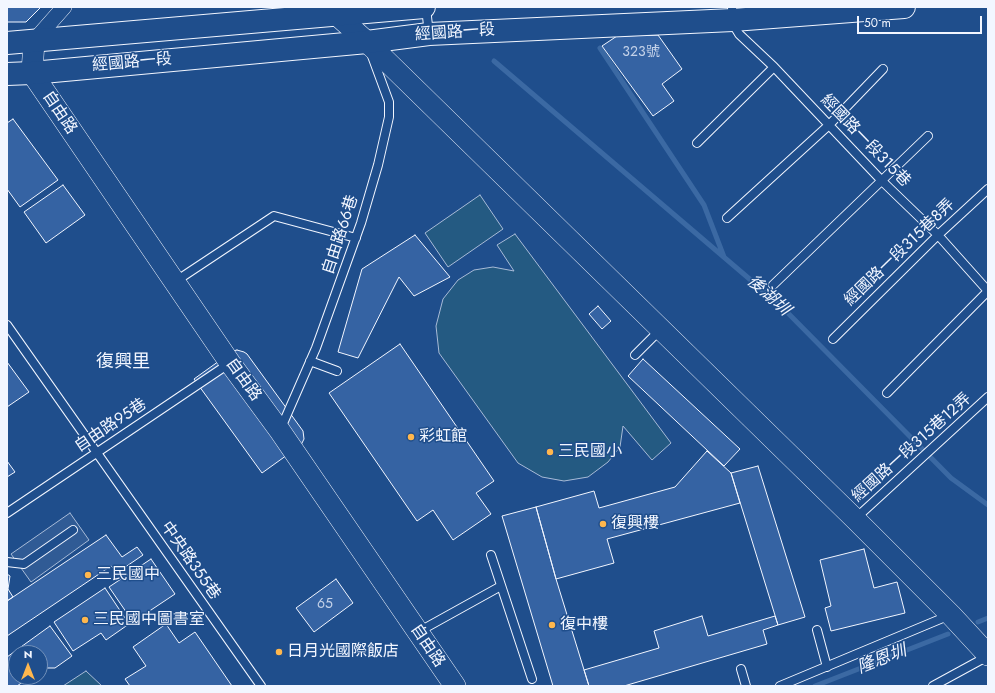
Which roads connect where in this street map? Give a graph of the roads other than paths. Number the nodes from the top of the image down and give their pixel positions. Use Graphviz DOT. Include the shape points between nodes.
graph roads {
  1 [pos="64,7"];
  2 [pos="425,7"];
  3 [pos="904,7"];
  4 [pos="332,11"];
  5 [pos="732,13"];
  6 [pos="429,34"];
  7 [pos="34,41"];
  8 [pos="367,42"];
  9 [pos="7,43"];
  10 [pos="774,67"];
  11 [pos="884,69"];
  12 [pos="32,73"];
  13 [pos="7,74"];
  14 [pos="830,125"];
  15 [pos="928,136"];
  16 [pos="697,143"];
  17 [pos="882,181"];
  18 [pos="988,189"];
  19 [pos="727,218"];
  20 [pos="938,236"];
  21 [pos="356,238"];
  22 [pos="175,282"];
  23 [pos="773,285"];
  24 [pos="988,291"];
  25 [pos="7,325"];
  26 [pos="660,329"];
  27 [pos="832,339"];
  28 [pos="635,355"];
  29 [pos="310,361"];
  30 [pos="230,363"];
  31 [pos="337,371"];
  32 [pos="887,393"];
  33 [pos="988,397"];
  34 [pos="280,431"];
  35 [pos="97,453"];
  36 [pos="7,513"];
  37 [pos="855,519"];
  38 [pos="73,530"];
  39 [pos="491,555"];
  40 [pos="7,562"];
  41 [pos="501,586"];
  42 [pos="951,615"];
  43 [pos="817,630"];
  44 [pos="418,632"];
  45 [pos="988,655"];
  46 [pos="827,667"];
  47 [pos="741,669"];
  48 [pos="532,679"];
  49 [pos="261,686"];
  50 [pos="455,686"];
  51 [pos="746,686"];
  52 [pos="780,686"];
  53 [pos="933,686"];
  1 -- 7 [label="street"];
  2 -- 4 [label="main road, 經國路一段"];
  2 -- 6 [label="lane"];
  3 -- 5 [label="main road, 經國路一段"];
  4 -- 7 [label="main road, 經國路一段"];
  4 -- 8 [label="street"];
  5 -- 6 [label="main road, 經國路一段"];
  5 -- 10 [label="lane, 經國路一段315巷" via="739,34"];
  6 -- 8 [label="main road, 經國路一段"];
  7 -- 9 [label="main road, 經國路一段"];
  7 -- 12 [label="street"];
  8 -- 12 [label="main road, 經國路一段"];
  8 -- 21 [label="lane, 自由路66巷" via="389,102 389,117 378,165"];
  8 -- 26 [label="street"];
  10 -- 14 [label="lane, 經國路一段315巷"];
  10 -- 16 [label="lane"];
  11 -- 14 [label="lane"];
  12 -- 13 [label="main road, 經國路一段"];
  12 -- 22 [label="street, 自由路"];
  14 -- 17 [label="lane, 經國路一段315巷"];
  14 -- 19 [label="lane"];
  15 -- 17 [label="lane"];
  17 -- 20 [label="lane, 經國路一段315巷"];
  17 -- 23 [label="lane"];
  18 -- 20 [label="lane, 經國路一段315巷8弄"];
  20 -- 24 [label="lane, 經國路一段315巷"];
  20 -- 27 [label="lane, 經國路一段315巷8弄"];
  21 -- 22 [label="lane" via="274,216"];
  21 -- 29 [label="lane, 自由路66巷"];
  22 -- 30 [label="street, 自由路"];
  24 -- 32 [label="lane"];
  25 -- 35 [label="lane, 中央路355巷"];
  26 -- 28 [label="lane"];
  26 -- 37 [label="street"];
  29 -- 31 [label="lane"];
  29 -- 34 [label="lane, 自由路66巷"];
  30 -- 34 [label="street, 自由路"];
  30 -- 35 [label="lane, 自由路95巷"];
  33 -- 37 [label="lane, 經國路一段315巷12弄"];
  34 -- 44 [label="street, 自由路"];
  35 -- 36 [label="lane, 自由路95巷"];
  35 -- 49 [label="lane, 中央路355巷"];
  37 -- 42 [label="street"];
  38 -- 40 [label="lane" via="24,564"];
  39 -- 41 [label="lane"];
  41 -- 44 [label="lane"];
  41 -- 48 [label="lane"];
  42 -- 45 [label="street"];
  42 -- 46 [label="lane"];
  43 -- 46 [label="lane"];
  44 -- 50 [label="street, 自由路"];
  45 -- 53 [label="lane"];
  46 -- 52 [label="lane"];
  47 -- 51 [label="lane"];
}
